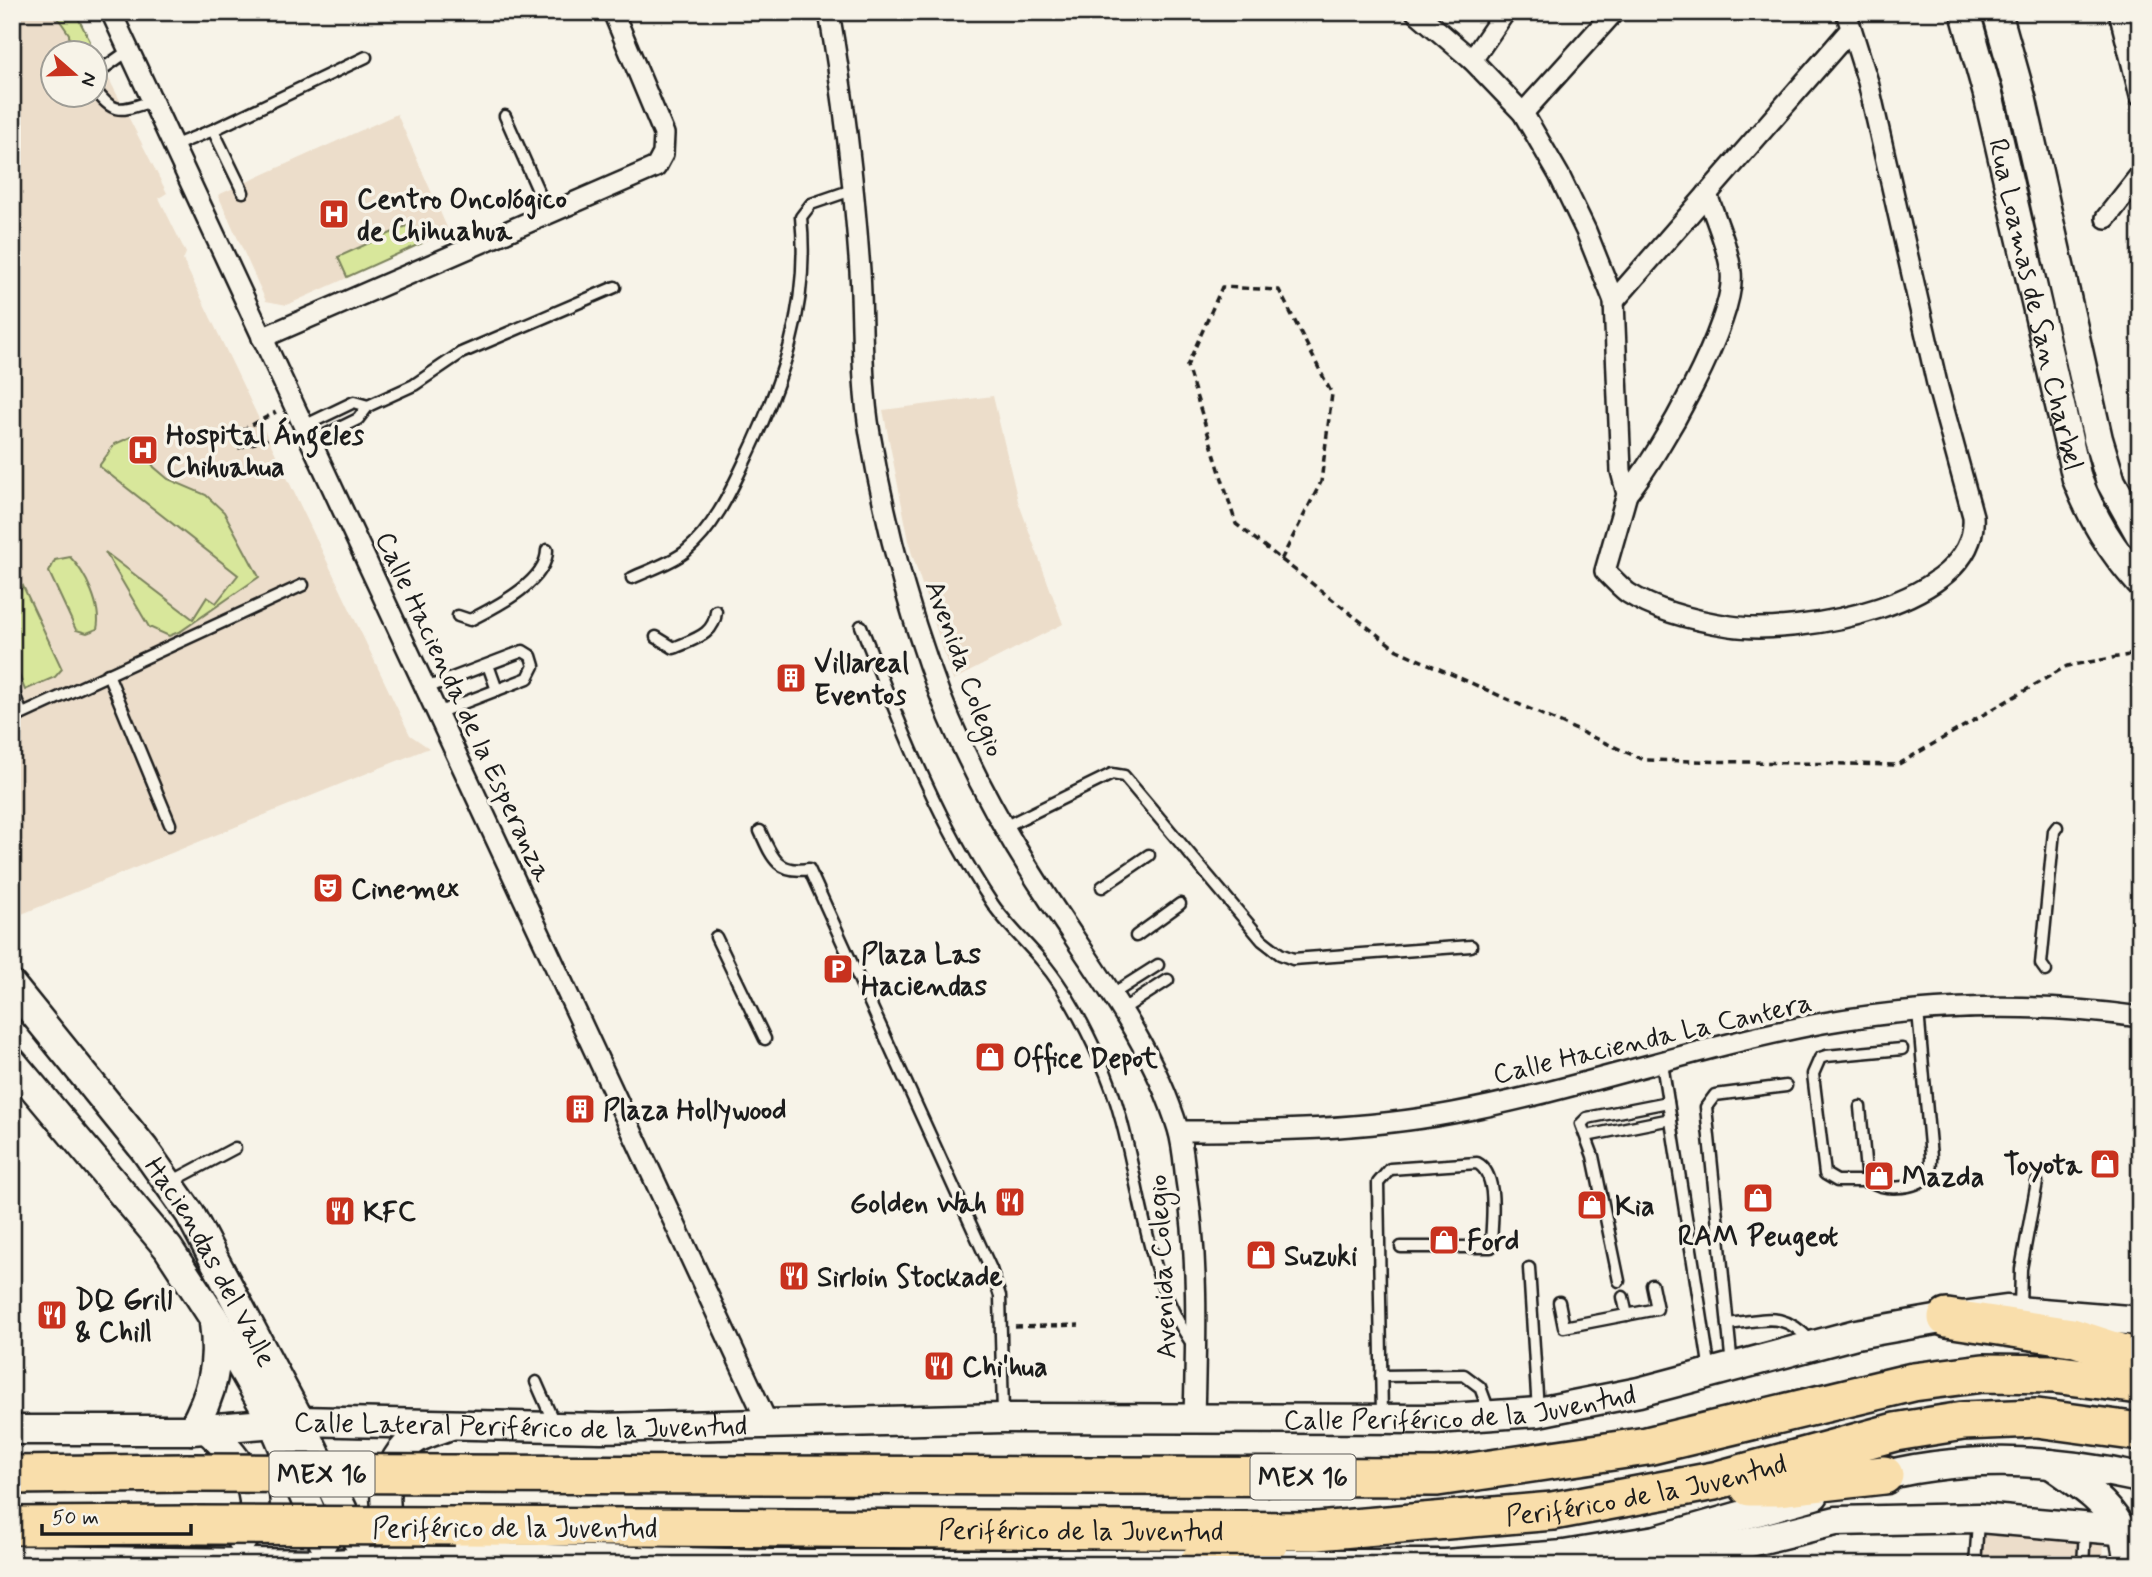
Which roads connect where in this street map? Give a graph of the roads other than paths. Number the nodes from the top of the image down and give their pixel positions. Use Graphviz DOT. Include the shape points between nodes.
graph roads {
  1 [pos="111,12"];
  2 [pos="613,12"];
  3 [pos="829,12"];
  4 [pos="1416,12"];
  5 [pos="1505,12"];
  6 [pos="1614,12"];
  7 [pos="1965,12"];
  8 [pos="1997,12"];
  9 [pos="2119,12"];
  10 [pos="1849,20"];
  11 [pos="128,51"];
  12 [pos="366,57"];
  13 [pos="1472,60"];
  14 [pos="108,65"];
  15 [pos="2140,96"];
  16 [pos="152,101"];
  17 [pos="108,103"];
  18 [pos="1523,113"];
  19 [pos="505,116"];
  20 [pos="213,130"];
  21 [pos="173,146"];
  22 [pos="2140,175"];
  23 [pos="852,190"];
  24 [pos="243,192"];
  25 [pos="1707,194"];
  26 [pos="548,213"];
  27 [pos="2106,218"];
  28 [pos="615,287"];
  29 [pos="1614,301"];
  30 [pos="262,338"];
  31 [pos="368,406"];
  32 [pos="334,411"];
  33 [pos="342,427"];
  34 [pos="308,435"];
  35 [pos="1627,494"];
  36 [pos="2140,534"];
  37 [pos="547,550"];
  38 [pos="632,578"];
  39 [pos="2140,582"];
  40 [pos="303,584"];
  41 [pos="716,611"];
  42 [pos="458,616"];
  43 [pos="861,626"];
  44 [pos="656,637"];
  45 [pos="488,665"];
  46 [pos="108,674"];
  47 [pos="426,688"];
  48 [pos="12,689"];
  49 [pos="497,690"];
  50 [pos="437,713"];
  51 [pos="17,716"];
  52 [pos="170,824"];
  53 [pos="1004,827"];
  54 [pos="2057,827"];
  55 [pos="760,831"];
  56 [pos="1149,855"];
  57 [pos="1102,887"];
  58 [pos="1180,904"];
  59 [pos="1136,936"];
  60 [pos="716,937"];
  61 [pos="1471,946"];
  62 [pos="1158,965"];
  63 [pos="2046,971"];
  64 [pos="1168,980"];
  65 [pos="12,986"];
  66 [pos="1118,1001"];
  67 [pos="2140,1017"];
  68 [pos="1918,1021"];
  69 [pos="765,1039"];
  70 [pos="1902,1049"];
  71 [pos="12,1062"];
  72 [pos="1662,1063"];
  73 [pos="1786,1086"];
  74 [pos="1668,1102"];
  75 [pos="1860,1107"];
  76 [pos="1671,1119"];
  77 [pos="1179,1131"];
  78 [pos="1591,1135"];
  79 [pos="235,1148"];
  80 [pos="1870,1181"];
  81 [pos="2036,1182"];
  82 [pos="169,1183"];
  83 [pos="1401,1247"];
  84 [pos="1529,1268"];
  85 [pos="1619,1281"];
  86 [pos="1652,1284"];
  87 [pos="1623,1297"];
  88 [pos="1559,1302"];
  89 [pos="2020,1312"];
  90 [pos="1627,1315"];
  91 [pos="213,1317"];
  92 [pos="1947,1318"];
  93 [pos="2140,1321"];
  94 [pos="1728,1324"];
  95 [pos="244,1343"];
  96 [pos="1814,1344"];
  97 [pos="1195,1348"];
  98 [pos="2140,1359"];
  99 [pos="1721,1369"];
  100 [pos="1381,1376"];
  101 [pos="536,1382"];
  102 [pos="2140,1385"];
  103 [pos="1538,1412"];
  104 [pos="1490,1414"];
  105 [pos="1003,1418"];
  106 [pos="1194,1418"];
  107 [pos="1382,1419"];
  108 [pos="287,1421"];
  109 [pos="457,1422"];
  110 [pos="768,1424"];
  111 [pos="556,1426"];
  112 [pos="199,1429"];
  113 [pos="12,1430"];
  114 [pos="2140,1432"];
  115 [pos="2048,1463"];
  116 [pos="12,1475"];
  117 [pos="1884,1475"];
  118 [pos="2140,1478"];
  119 [pos="1714,1481"];
  120 [pos="1979,1518"];
  121 [pos="12,1526"];
  122 [pos="2085,1526"];
  123 [pos="2133,1526"];
  124 [pos="1317,1531"];
  125 [pos="456,1549"];
  126 [pos="12,1560"];
  127 [pos="1199,1562"];
  128 [pos="217,1563"];
  129 [pos="369,1563"];
  130 [pos="1155,1563"];
  131 [pos="333,1564"];
  132 [pos="1656,1565"];
  133 [pos="1975,1565"];
  134 [pos="2084,1565"];
  135 [pos="2129,1565"];
  1 -- 11 [label="street, Calle Hacienda de la Esperanza"];
  2 -- 26 [label="street" via="664,134 663,154 656,167"];
  3 -- 23 [label="street, Avenida Colegio"];
  4 -- 13 [label="street"];
  5 -- 13 [label="street"];
  6 -- 18 [label="street"];
  7 -- 39 [label="main road, Rua Loamas de San Charbel" via="2077,479 2110,549"];
  8 -- 36 [label="main road, Rua Loamas de San Charbel" via="2098,439 2111,482"];
  9 -- 15 [label="street"];
  10 -- 25 [label="street"];
  10 -- 35 [label="street" via="1973,516 1975,534 1968,551 1913,596 1873,613 1796,624 1732,626 1662,608 1628,593 1605,571"];
  11 -- 14 [label="lane"];
  11 -- 16 [label="street, Calle Hacienda de la Esperanza"];
  12 -- 20 [label="lane"];
  13 -- 18 [label="street"];
  16 -- 17 [label="lane" via="122,110"];
  16 -- 21 [label="street, Calle Hacienda de la Esperanza"];
  18 -- 29 [label="street" via="1559,175"];
  19 -- 26 [label="lane"];
  20 -- 21 [label="lane"];
  20 -- 24 [label="lane"];
  21 -- 30 [label="street, Calle Hacienda de la Esperanza"];
  22 -- 27 [label="street"];
  23 -- 38 [label="lane" via="811,204 800,217 804,248 798,314 775,399 722,509 685,553"];
  23 -- 53 [label="street, Avenida Colegio" via="869,431 893,540 928,663 960,745"];
  25 -- 29 [label="street"];
  25 -- 35 [label="street" via="1732,272 1728,303 1705,360 1647,470"];
  26 -- 30 [label="street"];
  28 -- 31 [label="lane" via="461,353 414,385"];
  29 -- 35 [label="street" via="1621,471"];
  30 -- 34 [label="street, Calle Hacienda de la Esperanza"];
  31 -- 32 [label="lane" via="354,402"];
  31 -- 33 [label="lane" via="359,419"];
  32 -- 33 [label="lane"];
  32 -- 34 [label="lane"];
  33 -- 34 [label="lane"];
  34 -- 47 [label="street, Calle Hacienda de la Esperanza"];
  37 -- 42 [label="lane" via="541,572 506,601 470,620"];
  40 -- 46 [label="lane"];
  41 -- 44 [label="lane" via="710,631 674,648"];
  43 -- 97 [label="lane" via="916,763 962,855 1005,921 1043,962 1099,1056 1128,1138 1168,1304"];
  45 -- 47 [label="lane"];
  45 -- 49 [label="lane"];
  45 -- 49 [label="lane" via="523,651 531,656 534,666 528,678"];
  46 -- 51 [label="lane"];
  46 -- 52 [label="lane"];
  47 -- 50 [label="street, Calle Hacienda de la Esperanza"];
  48 -- 51 [label="lane"];
  49 -- 50 [label="lane"];
  50 -- 110 [label="street, Calle Hacienda de la Esperanza"];
  53 -- 61 [label="lane" via="1119,774 1128,777 1262,940 1280,954 1293,959"];
  53 -- 66 [label="street, Avenida Colegio"];
  54 -- 63 [label="lane" via="2041,964"];
  55 -- 105 [label="lane" via="776,862 793,871 809,869 991,1269 1000,1296"];
  56 -- 57 [label="lane"];
  58 -- 59 [label="lane"];
  60 -- 69 [label="lane"];
  62 -- 66 [label="lane"];
  64 -- 66 [label="lane"];
  65 -- 82 [label="main road, Haciendas del Valle"];
  66 -- 77 [label="street, Avenida Colegio" via="1150,1059"];
  67 -- 68 [label="street, Calle Hacienda La Cantera" via="2007,1006"];
  68 -- 72 [label="street, Calle Hacienda La Cantera" via="1823,1023"];
  68 -- 80 [label="lane" via="1930,1170 1914,1185 1884,1187"];
  70 -- 80 [label="lane" via="1826,1056 1820,1058 1813,1074 1825,1174 1838,1181"];
  71 -- 91 [label="main road, Haciendas del Valle" via="168,1248"];
  72 -- 74 [label="lane"];
  72 -- 77 [label="street, Calle Hacienda La Cantera" via="1455,1113 1386,1124 1313,1130"];
  73 -- 94 [label="lane" via="1715,1095 1706,1107"];
  74 -- 76 [label="lane"];
  74 -- 85 [label="lane" via="1587,1118 1580,1129 1593,1156"];
  75 -- 80 [label="lane"];
  76 -- 78 [label="lane"];
  76 -- 99 [label="lane"];
  77 -- 97 [label="street, Avenida Colegio" via="1192,1216"];
  79 -- 82 [label="lane"];
  81 -- 89 [label="lane" via="2021,1269"];
  82 -- 95 [label="main road, Haciendas del Valle" via="190,1214"];
  83 -- 100 [label="lane" via="1491,1247 1489,1173 1477,1163 1390,1169 1378,1183"];
  84 -- 103 [label="lane"];
  86 -- 90 [label="lane" via="1657,1309"];
  87 -- 90 [label="lane"];
  88 -- 90 [label="lane" via="1564,1327"];
  89 -- 92 [label="main road, Calle Periférico de la Juventud"];
  89 -- 93 [label="main road, Calle Periférico de la Juventud"];
  91 -- 95 [label="main road, Haciendas del Valle"];
  91 -- 112 [label="main road" via="216,1367"];
  92 -- 96 [label="main road, Calle Periférico de la Juventud"];
  92 -- 98 [label="highway" via="2072,1338"];
  94 -- 96 [label="lane" via="1785,1320"];
  94 -- 99 [label="lane"];
  95 -- 108 [label="main road, Haciendas del Valle"];
  96 -- 99 [label="main road, Calle Periférico de la Juventud"];
  97 -- 106 [label="street, Avenida Colegio"];
  99 -- 103 [label="main road, Calle Periférico de la Juventud" via="1639,1392"];
  100 -- 104 [label="lane" via="1464,1375 1480,1387"];
  100 -- 107 [label="lane"];
  101 -- 111 [label="lane"];
  102 -- 116 [label="highway, Periférico de la Juventud / MEX 16, bridge" via="2053,1374 1971,1374 1887,1388 1647,1446 1437,1478"];
  103 -- 104 [label="main road, Calle Periférico de la Juventud"];
  104 -- 107 [label="main road, Calle Periférico de la Juventud"];
  105 -- 106 [label="main road, Calle Periférico de la Juventud"];
  105 -- 110 [label="main road, Calle Periférico de la Juventud"];
  106 -- 107 [label="main road, Calle Periférico de la Juventud"];
  108 -- 109 [label="main road, Calle Lateral Periférico de la Juventud"];
  108 -- 112 [label="main road"];
  108 -- 129 [label="main road, Haciendas del Valle"];
  108 -- 131 [label="main road, Haciendas del Valle"];
  109 -- 111 [label="main road, Calle Lateral Periférico de la Juventud"];
  109 -- 125 [label="main road" via="416,1438 400,1455 384,1503 388,1525 414,1547"];
  110 -- 111 [label="main road, Calle Lateral Periférico de la Juventud"];
  112 -- 113 [label="main road"];
  112 -- 128 [label="main road" via="236,1455 255,1500 247,1534"];
  114 -- 119 [label="highway, Periférico de la Juventud / MEX 16" via="2036,1419 1963,1421 1895,1432"];
  115 -- 117 [label="main road" via="1986,1460"];
  115 -- 118 [label="main road"];
  115 -- 123 [label="main road"];
  117 -- 119 [label="highway" via="1777,1487"];
  117 -- 127 [label="main road" via="1656,1540 1564,1555 1446,1564"];
  119 -- 124 [label="highway, Periférico de la Juventud / MEX 16" via="1553,1511"];
  120 -- 122 [label="main road"];
  120 -- 132 [label="main road" via="1836,1521"];
  120 -- 133 [label="lane"];
  121 -- 125 [label="highway, Periférico de la Juventud / MEX 16, bridge" via="197,1525"];
  122 -- 123 [label="main road"];
  122 -- 134 [label="lane"];
  123 -- 135 [label="main road"];
  124 -- 125 [label="highway, Periférico de la Juventud / MEX 16"];
  124 -- 127 [label="highway"];
  125 -- 129 [label="main road"];
  125 -- 130 [label="main road" via="771,1564"];
  126 -- 128 [label="main road"];
  127 -- 130 [label="main road"];
  128 -- 131 [label="main road"];
  129 -- 131 [label="main road"];
}
